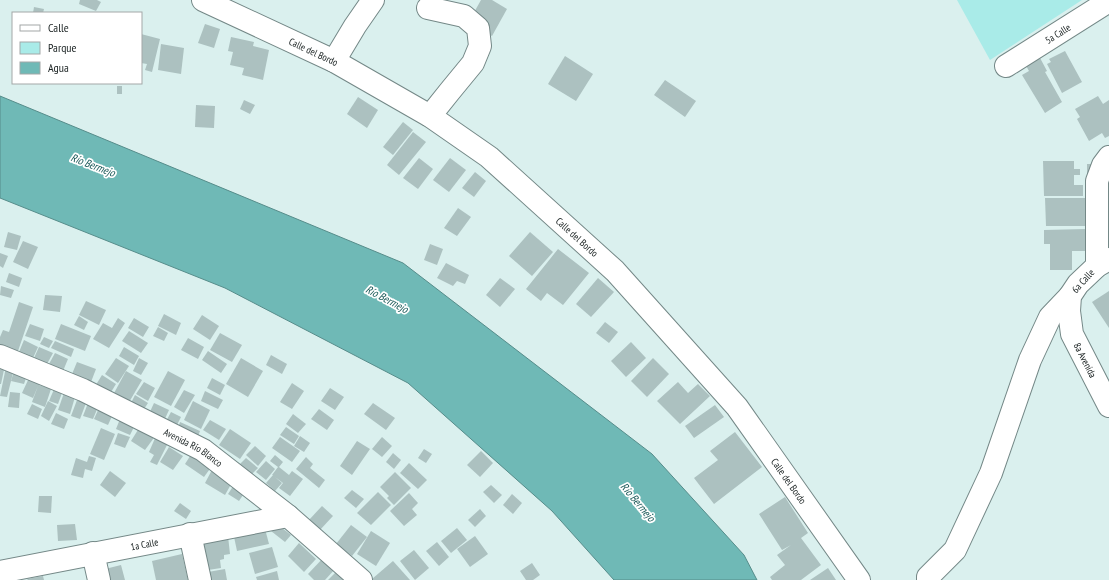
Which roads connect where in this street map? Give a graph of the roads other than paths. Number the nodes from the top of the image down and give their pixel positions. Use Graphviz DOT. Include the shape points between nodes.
graph roads {
  1 [pos="203,0"];
  2 [pos="373,0"];
  3 [pos="1106,1"];
  4 [pos="428,8"];
  5 [pos="334,61"];
  6 [pos="1006,66"];
  7 [pos="430,116"];
  8 [pos="1109,157"];
  9 [pos="1103,262"];
  10 [pos="1070,304"];
  11 [pos="0,356"];
  12 [pos="1109,406"];
  13 [pos="288,516"];
  14 [pos="190,534"];
  15 [pos="93,554"];
  16 [pos="0,572"];
  17 [pos="98,580"];
  18 [pos="200,580"];
  19 [pos="361,580"];
  20 [pos="859,580"];
  21 [pos="928,580"];
  1 -- 5 [label="street, Calle del Bordo"];
  2 -- 5 [label="street"];
  3 -- 6 [label="street, 5a Calle"];
  4 -- 7 [label="street" via="464,16 478,28 480,46 473,63"];
  5 -- 7 [label="street, Calle del Bordo"];
  7 -- 20 [label="street, Calle del Bordo" via="489,157 616,271 737,407"];
  8 -- 9 [label="street" via="1103,165 1098,181"];
  9 -- 10 [label="street, 6a Calle" via="1078,284"];
  10 -- 12 [label="street, 8a Avenida" via="1072,334"];
  10 -- 21 [label="street, 6a Calle" via="1050,317 1030,360 991,474 955,550"];
  11 -- 13 [label="street, Avenida Río Blanco" via="83,390 203,450"];
  13 -- 14 [label="street, 1a Calle"];
  13 -- 19 [label="street, Avenida Río Blanco"];
  14 -- 15 [label="street, 1a Calle"];
  14 -- 18 [label="street"];
  15 -- 16 [label="street, 1a Calle"];
  15 -- 17 [label="street"];
}
